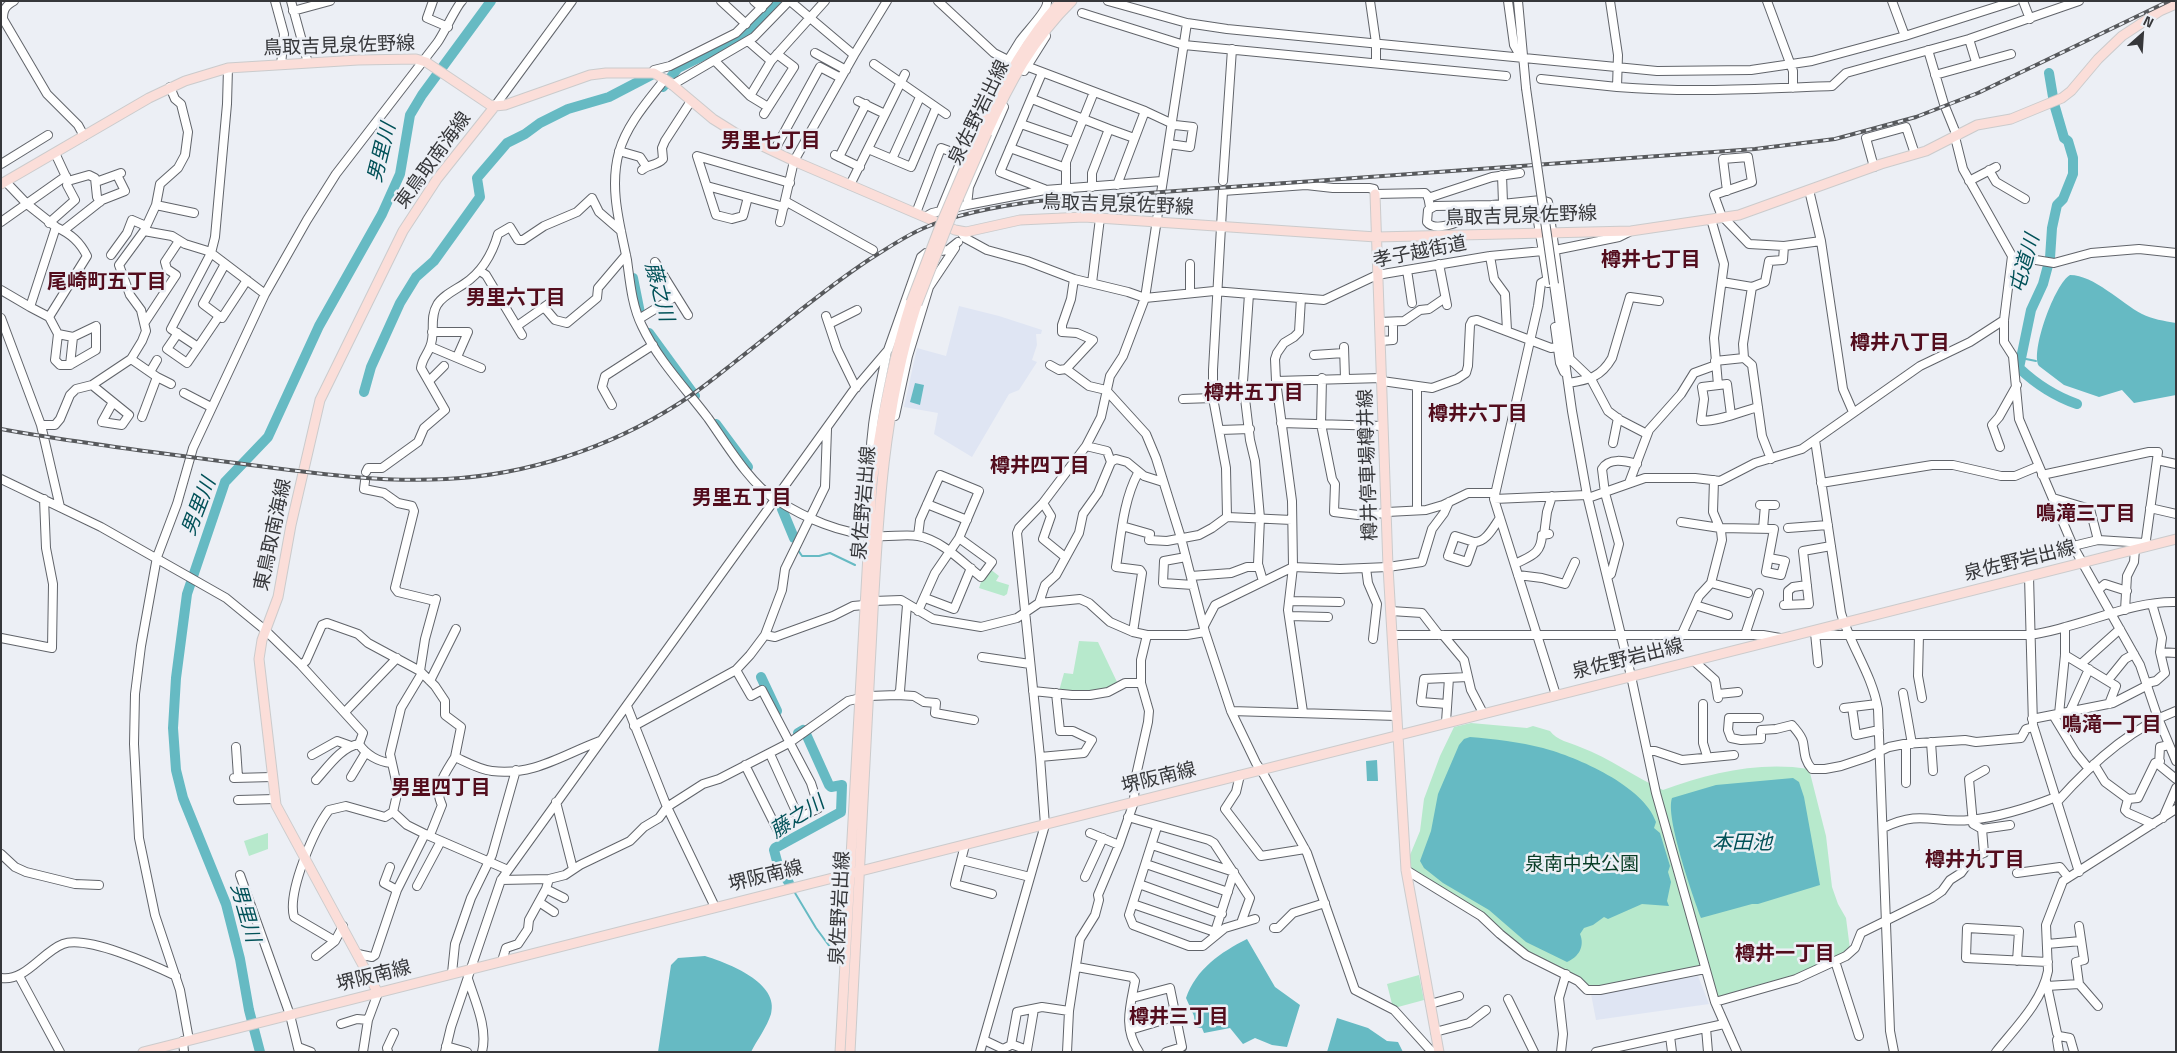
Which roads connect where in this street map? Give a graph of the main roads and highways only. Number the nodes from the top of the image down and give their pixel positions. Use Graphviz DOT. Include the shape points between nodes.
graph roads {
  1 [pos="1061,1"];
  2 [pos="1072,1"];
  3 [pos="2176,4"];
  4 [pos="492,105"];
  5 [pos="984,131"];
  6 [pos="4,183"];
  7 [pos="1375,194"];
  8 [pos="1376,237"];
  9 [pos="914,303"];
  10 [pos="872,536"];
  11 [pos="2176,539"];
  12 [pos="864,698"];
  13 [pos="1398,735"];
  14 [pos="860,871"];
  15 [pos="850,874"];
  16 [pos="378,993"];
  17 [pos="143,1052"];
  18 [pos="840,1052"];
  19 [pos="850,1052"];
  20 [pos="1439,1052"];
  1 -- 5 [label="main road, 泉佐野岩出線" via="1035,31 1015,62"];
  2 -- 5 [label="main road, 泉佐野岩出線" via="1020,65"];
  3 -- 8 [label="main road, 鳥取吉見泉佐野線" via="2122,36 2062,98 2011,118 1977,125 1926,151 1739,215 1631,231"];
  4 -- 6 [label="main road, 鳥取吉見泉佐野線" via="425,61 400,59 228,68 170,87"];
  4 -- 8 [label="main road, 鳥取吉見泉佐野線" via="525,99 606,72 662,78 713,120 737,134 794,162 961,232 1020,220 1056,217"];
  4 -- 16 [label="main road, 東鳥取南海線" via="403,231 320,400 278,597 265,630 259,660 277,808"];
  5 -- 9 [label="main road, 泉佐野岩出線, bridge"];
  7 -- 8 [label="main road, 樽井停車場樽井線"];
  8 -- 13 [label="main road, 樽井停車場樽井線" via="1388,567"];
  9 -- 10 [label="main road, 泉佐野岩出線" via="892,397"];
  9 -- 10 [label="main road, 泉佐野岩出線" via="898,344 886,396 872,483"];
  10 -- 12 [label="main road, 泉佐野岩出線" via="864,605"];
  10 -- 12 [label="main road, 泉佐野岩出線" via="874,601"];
  11 -- 13 [label="main road, 泉佐野岩出線" via="1815,633 1694,660"];
  12 -- 14 [label="main road, 泉佐野岩出線"];
  12 -- 15 [label="main road, 泉佐野岩出線"];
  13 -- 14 [label="main road, 堺阪南線"];
  13 -- 20 [label="main road" via="1406,870"];
  14 -- 15 [label="main road, 堺阪南線"];
  14 -- 19 [label="main road, 泉佐野岩出線"];
  15 -- 16 [label="main road, 堺阪南線"];
  15 -- 18 [label="main road, 泉佐野岩出線"];
  16 -- 17 [label="main road, 堺阪南線"];
}
